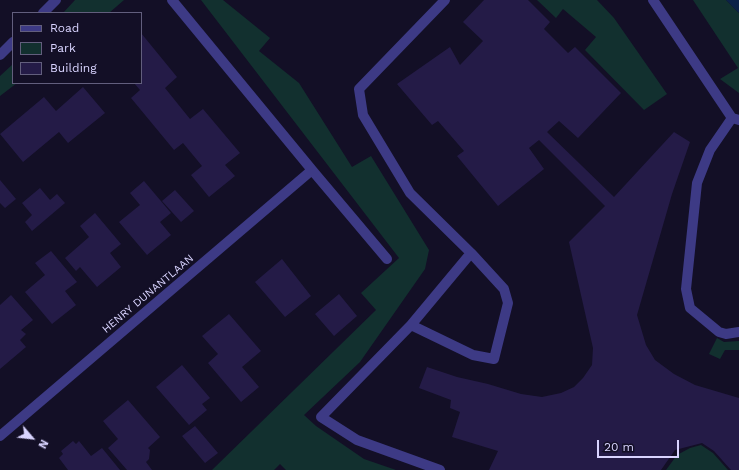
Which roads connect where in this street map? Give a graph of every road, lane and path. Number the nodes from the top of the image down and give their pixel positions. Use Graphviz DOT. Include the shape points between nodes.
graph roads {
  1 [pos="56,0"];
  2 [pos="172,0"];
  3 [pos="445,0"];
  4 [pos="653,0"];
  5 [pos="44,12"];
  6 [pos="12,43"];
  7 [pos="0,55"];
  8 [pos="736,119"];
  9 [pos="312,170"];
  10 [pos="471,253"];
  11 [pos="387,259"];
  12 [pos="412,325"];
  13 [pos="739,332"];
  14 [pos="0,436"];
  15 [pos="440,470"];
  1 -- 5 [label="street"];
  2 -- 9 [label="street"];
  3 -- 10 [label="street" via="359,89 363,115 410,193"];
  4 -- 8 [label="street"];
  6 -- 7 [label="street"];
  8 -- 13 [label="street" via="710,150 697,183 686,289 690,308 719,332"];
  9 -- 11 [label="street"];
  9 -- 14 [label="street, HENRY DUNANTLAAN"];
  10 -- 12 [label="street"];
  10 -- 12 [label="street" via="504,289 508,303 494,360 473,354"];
  12 -- 15 [label="street" via="321,417 357,440"];
}
